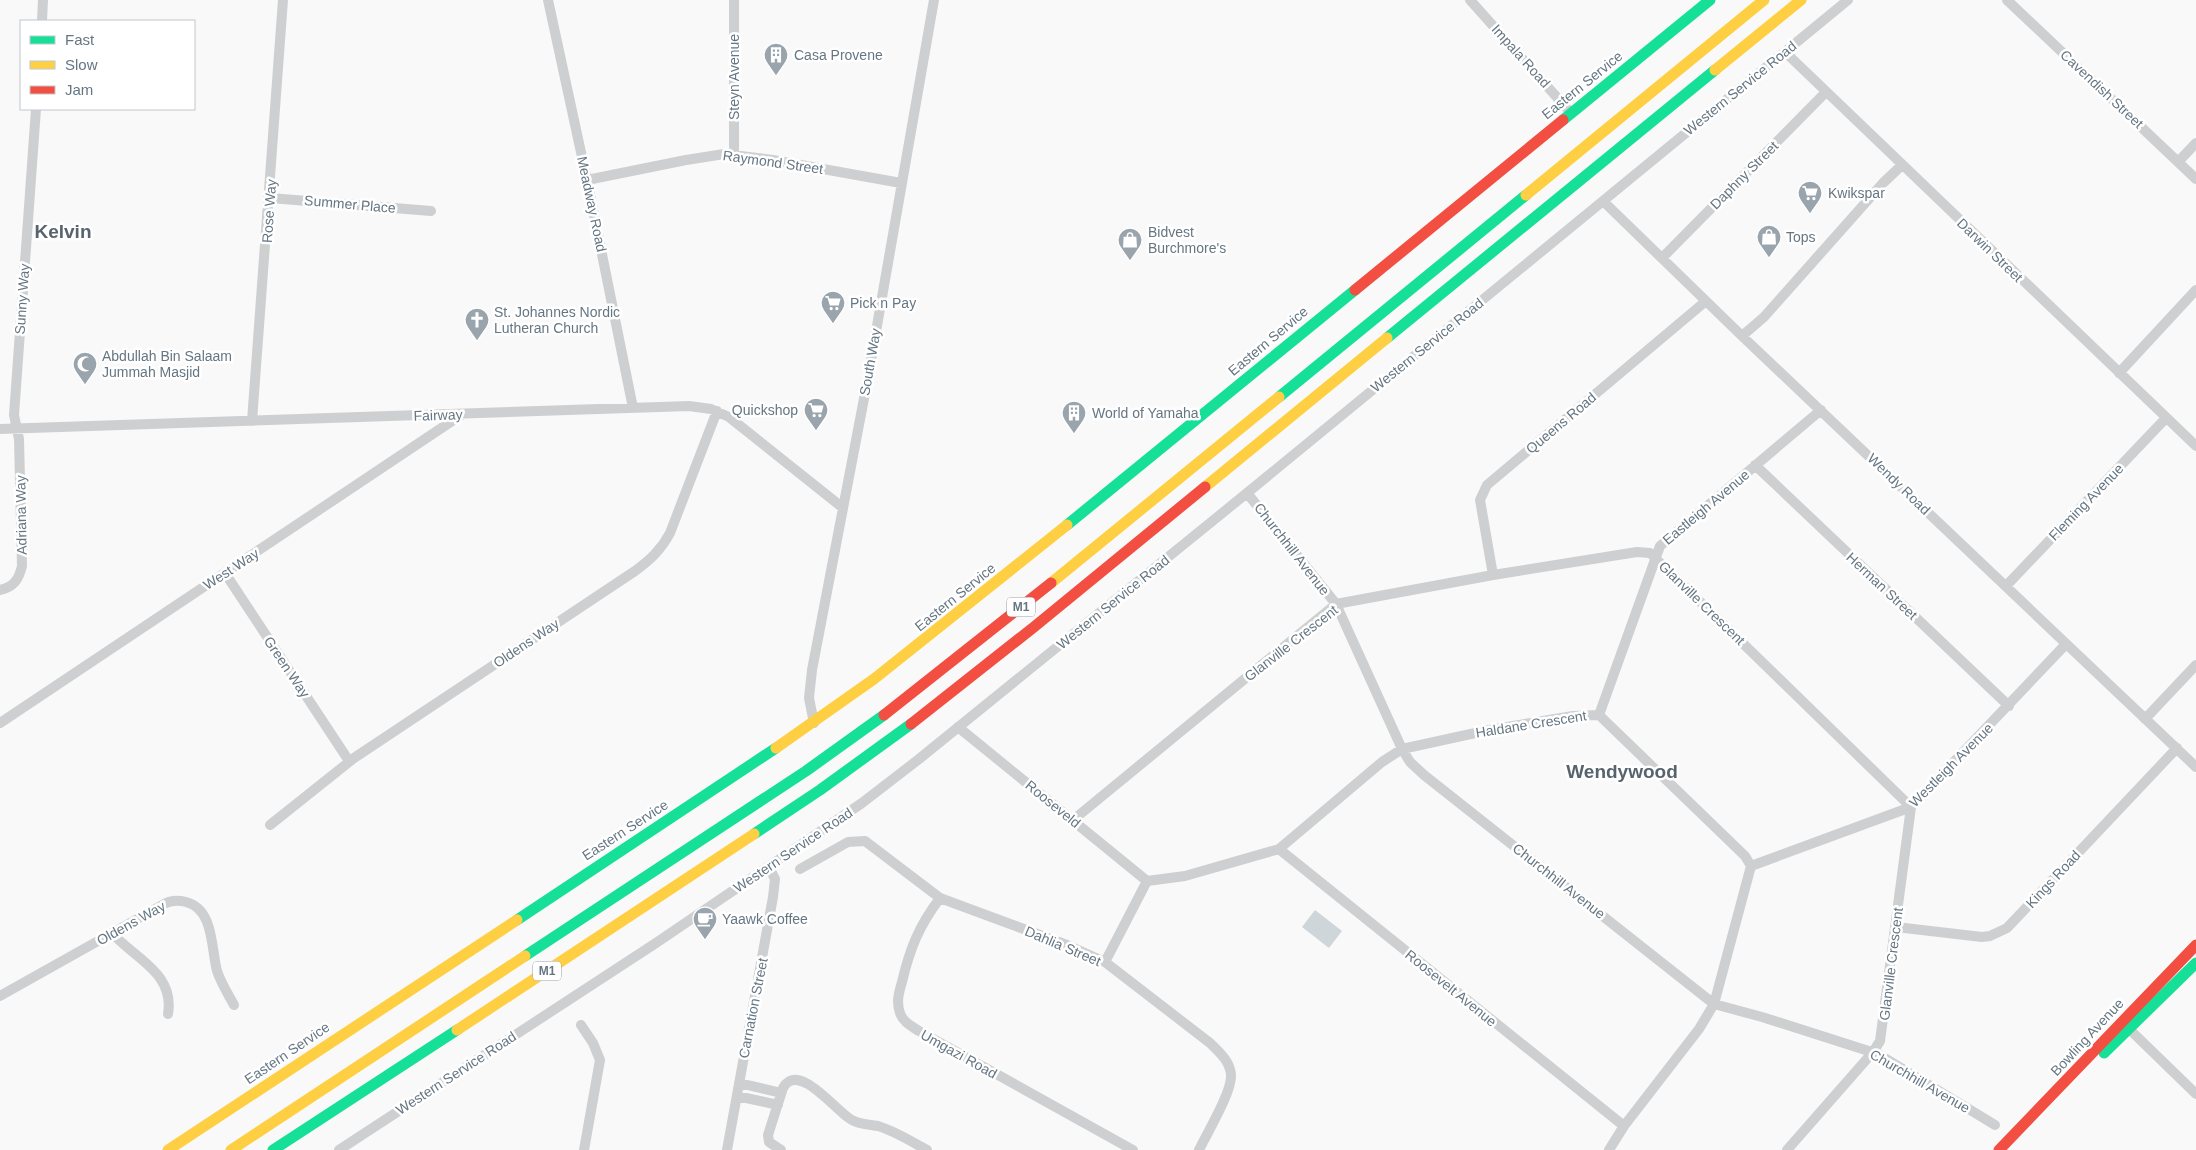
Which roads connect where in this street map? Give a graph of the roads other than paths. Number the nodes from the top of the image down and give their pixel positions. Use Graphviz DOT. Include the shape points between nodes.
graph roads {
  1 [pos="43,0"];
  2 [pos="283,0"];
  3 [pos="548,0"];
  4 [pos="734,0"];
  5 [pos="934,0"];
  6 [pos="1470,0"];
  7 [pos="1710,0"];
  8 [pos="1764,0"];
  9 [pos="1801,0"];
  10 [pos="1848,0"];
  11 [pos="2007,0"];
  12 [pos="42,20"];
  13 [pos="1785,52"];
  14 [pos="1825,92"];
  15 [pos="36,110"];
  16 [pos="1571,113"];
  17 [pos="2196,143"];
  18 [pos="734,155"];
  19 [pos="2178,162"];
  20 [pos="1902,165"];
  21 [pos="2196,179"];
  22 [pos="587,180"];
  23 [pos="901,183"];
  24 [pos="270,198"];
  25 [pos="1603,201"];
  26 [pos="431,211"];
  27 [pos="1662,258"];
  28 [pos="2196,290"];
  29 [pos="1706,301"];
  30 [pos="1742,336"];
  31 [pos="2119,373"];
  32 [pos="633,408"];
  33 [pos="1821,410"];
  34 [pos="717,411"];
  35 [pos="462,415"];
  36 [pos="2166,418"];
  37 [pos="252,421"];
  38 [pos="0,428"];
  39 [pos="17,429"];
  40 [pos="2196,446"];
  41 [pos="1756,465"];
  42 [pos="1247,493"];
  43 [pos="843,508"];
  44 [pos="1655,557"];
  45 [pos="225,573"];
  46 [pos="1493,575"];
  47 [pos="2006,586"];
  48 [pos="0,590"];
  49 [pos="1336,604"];
  50 [pos="2066,644"];
  51 [pos="2196,665"];
  52 [pos="2009,706"];
  53 [pos="1599,714"];
  54 [pos="2145,719"];
  55 [pos="0,723"];
  56 [pos="814,723"];
  57 [pos="958,728"];
  58 [pos="2177,748"];
  59 [pos="1402,749"];
  60 [pos="350,761"];
  61 [pos="2196,767"];
  62 [pos="1911,807"];
  63 [pos="1072,820"];
  64 [pos="270,825"];
  65 [pos="1279,849"];
  66 [pos="1751,866"];
  67 [pos="769,867"];
  68 [pos="800,869"];
  69 [pos="1147,882"];
  70 [pos="940,898"];
  71 [pos="1896,927"];
  72 [pos="112,933"];
  73 [pos="2196,945"];
  74 [pos="1105,962"];
  75 [pos="2196,962"];
  76 [pos="0,996"];
  77 [pos="1714,1004"];
  78 [pos="234,1005"];
  79 [pos="168,1014"];
  80 [pos="580,1025"];
  81 [pos="2125,1026"];
  82 [pos="1873,1052"];
  83 [pos="739,1083"];
  84 [pos="781,1094"];
  85 [pos="2196,1094"];
  86 [pos="737,1096"];
  87 [pos="778,1105"];
  88 [pos="1996,1125"];
  89 [pos="1624,1126"];
  90 [pos="168,1150"];
  91 [pos="231,1150"];
  92 [pos="273,1150"];
  93 [pos="339,1150"];
  94 [pos="584,1150"];
  95 [pos="727,1150"];
  96 [pos="780,1150"];
  97 [pos="927,1150"];
  98 [pos="1133,1150"];
  99 [pos="1199,1150"];
  100 [pos="1609,1150"];
  101 [pos="1787,1150"];
  102 [pos="1999,1150"];
  103 [pos="2006,1150"];
  1 -- 12 [label="street"];
  2 -- 24 [label="street, Rose Way"];
  3 -- 22 [label="street, Meadway Road"];
  4 -- 18 [label="street, Steyn Avenue"];
  5 -- 23 [label="street, South Way"];
  6 -- 16 [label="street, Impala Road"];
  7 -- 16 [label="main road, Eastern Service"];
  8 -- 91 [label="main road, M1" via="896,706 806,771"];
  9 -- 92 [label="main road, M1" via="1056,610 911,724 748,840"];
  10 -- 13 [label="street, Western Service Road"];
  11 -- 19 [label="street, Cavendish Street"];
  13 -- 14 [label="street, Darwin Street"];
  13 -- 25 [label="street, Western Service Road"];
  14 -- 20 [label="street, Darwin Street"];
  14 -- 27 [label="street, Daphny Street"];
  15 -- 39 [label="street, Sunny Way" via="14,405"];
  16 -- 56 [label="main road, Eastern Service" via="912,651"];
  17 -- 19 [label="street"];
  18 -- 22 [label="street, Raymond Street" via="711,155"];
  18 -- 23 [label="street, Raymond Street"];
  19 -- 21 [label="street, Cavendish Street"];
  20 -- 30 [label="street" via="1764,317"];
  20 -- 31 [label="street, Darwin Street"];
  22 -- 32 [label="street, Meadway Road"];
  23 -- 43 [label="street, South Way"];
  24 -- 26 [label="street, Summer Place"];
  24 -- 37 [label="street, Rose Way"];
  25 -- 27 [label="street, Wendy Road"];
  25 -- 42 [label="street, Western Service Road"];
  27 -- 29 [label="street, Wendy Road"];
  28 -- 31 [label="street"];
  29 -- 30 [label="street, Wendy Road"];
  29 -- 46 [label="street, Queens Road" via="1487,485 1480,500"];
  30 -- 33 [label="street, Wendy Road"];
  31 -- 36 [label="street, Darwin Street"];
  32 -- 34 [label="street, Fairway" via="690,406"];
  32 -- 35 [label="street, Fairway"];
  33 -- 41 [label="street, Eastleigh Avenue"];
  33 -- 47 [label="street, Wendy Road"];
  34 -- 43 [label="street, Fairway" via="737,422"];
  34 -- 60 [label="street, Oldens Way" via="670,533 658,552 635,572"];
  35 -- 37 [label="street, Fairway"];
  35 -- 45 [label="street, West Way"];
  36 -- 40 [label="street, Darwin Street"];
  36 -- 47 [label="street, Fleming Avenue"];
  37 -- 39 [label="street, Fairway"];
  38 -- 39 [label="street, Fairway"];
  39 -- 48 [label="street, Adriana Way" via="22,566 12,586"];
  41 -- 44 [label="street, Eastleigh Avenue" via="1672,533"];
  41 -- 52 [label="street, Herman Street"];
  42 -- 49 [label="street, Churchhill Avenue"];
  42 -- 57 [label="street, Western Service Road"];
  43 -- 56 [label="street, South Way" via="810,687 809,703"];
  44 -- 46 [label="street, Glanville Crescent" via="1650,553 1637,552"];
  44 -- 53 [label="street, Eastleigh Avenue"];
  44 -- 62 [label="street, Glanville Crescent"];
  45 -- 55 [label="street, West Way"];
  45 -- 60 [label="street, Green Way"];
  46 -- 49 [label="street, Glanville Crescent"];
  47 -- 50 [label="street, Wendy Road"];
  49 -- 59 [label="street, Churchhill Avenue"];
  49 -- 63 [label="street, Glanville Crescent"];
  50 -- 52 [label="street, Westleigh Avenue"];
  50 -- 54 [label="street, Wendy Road"];
  51 -- 54 [label="street"];
  52 -- 62 [label="street, Westleigh Avenue"];
  53 -- 59 [label="street, Haldane Crescent" via="1489,730"];
  53 -- 66 [label="street, Haldane Crescent" via="1745,856"];
  54 -- 58 [label="street, Wendy Road"];
  56 -- 90 [label="main road, Eastern Service"];
  57 -- 63 [label="street, Rooseveld"];
  57 -- 67 [label="street, Western Service Road" via="854,808"];
  58 -- 61 [label="street, Wendy Road"];
  58 -- 71 [label="street, Kings Road" via="2007,928 1982,937"];
  59 -- 65 [label="street, Haldane Crescent" via="1382,762"];
  59 -- 77 [label="street, Churchhill Avenue" via="1424,775"];
  60 -- 64 [label="street, Oldens Way"];
  62 -- 66 [label="street, Westleigh Avenue"];
  62 -- 71 [label="street, Glanville Crescent"];
  63 -- 69 [label="street, Rooseveld"];
  65 -- 69 [label="street, Haldane Crescent" via="1185,876"];
  65 -- 89 [label="street, Roosevelt Avenue"];
  66 -- 77 [label="street"];
  67 -- 83 [label="street, Carnation Street" via="774,879 773,897"];
  67 -- 93 [label="street, Western Service Road"];
  68 -- 70 [label="street, Dahlia Street" via="848,842 865,840"];
  69 -- 74 [label="street"];
  70 -- 74 [label="street, Dahlia Street"];
  70 -- 98 [label="street, Umgazi Road" via="912,946 899,996 902,1017 918,1031"];
  71 -- 82 [label="street, Glanville Crescent" via="1882,1034"];
  72 -- 76 [label="street, Oldens Way"];
  72 -- 78 [label="street, Oldens Way" via="170,901 196,906 204,914 218,973"];
  72 -- 79 [label="street" via="162,980 170,1002"];
  73 -- 81 [label="main road, Bowling Avenue"];
  74 -- 99 [label="street, Dahlia Street" via="1210,1043 1229,1066 1228,1090"];
  75 -- 81 [label="main road, Bowling Avenue"];
  77 -- 82 [label="street, Churchhill Avenue"];
  77 -- 89 [label="street" via="1699,1029"];
  80 -- 94 [label="street" via="600,1060"];
  81 -- 85 [label="street"];
  81 -- 102 [label="main road, Bowling Avenue"];
  81 -- 103 [label="main road, Bowling Avenue"];
  82 -- 88 [label="street, Churchhill Avenue"];
  82 -- 101 [label="street, Glanville Crescent"];
  83 -- 84 [label="street"];
  83 -- 86 [label="street, Carnation Street"];
  84 -- 87 [label="street"];
  84 -- 97 [label="street" via="788,1082 808,1084 851,1120 883,1128"];
  86 -- 87 [label="street"];
  86 -- 95 [label="street, Carnation Street"];
  87 -- 96 [label="street" via="767,1137"];
  89 -- 100 [label="street"];
}
